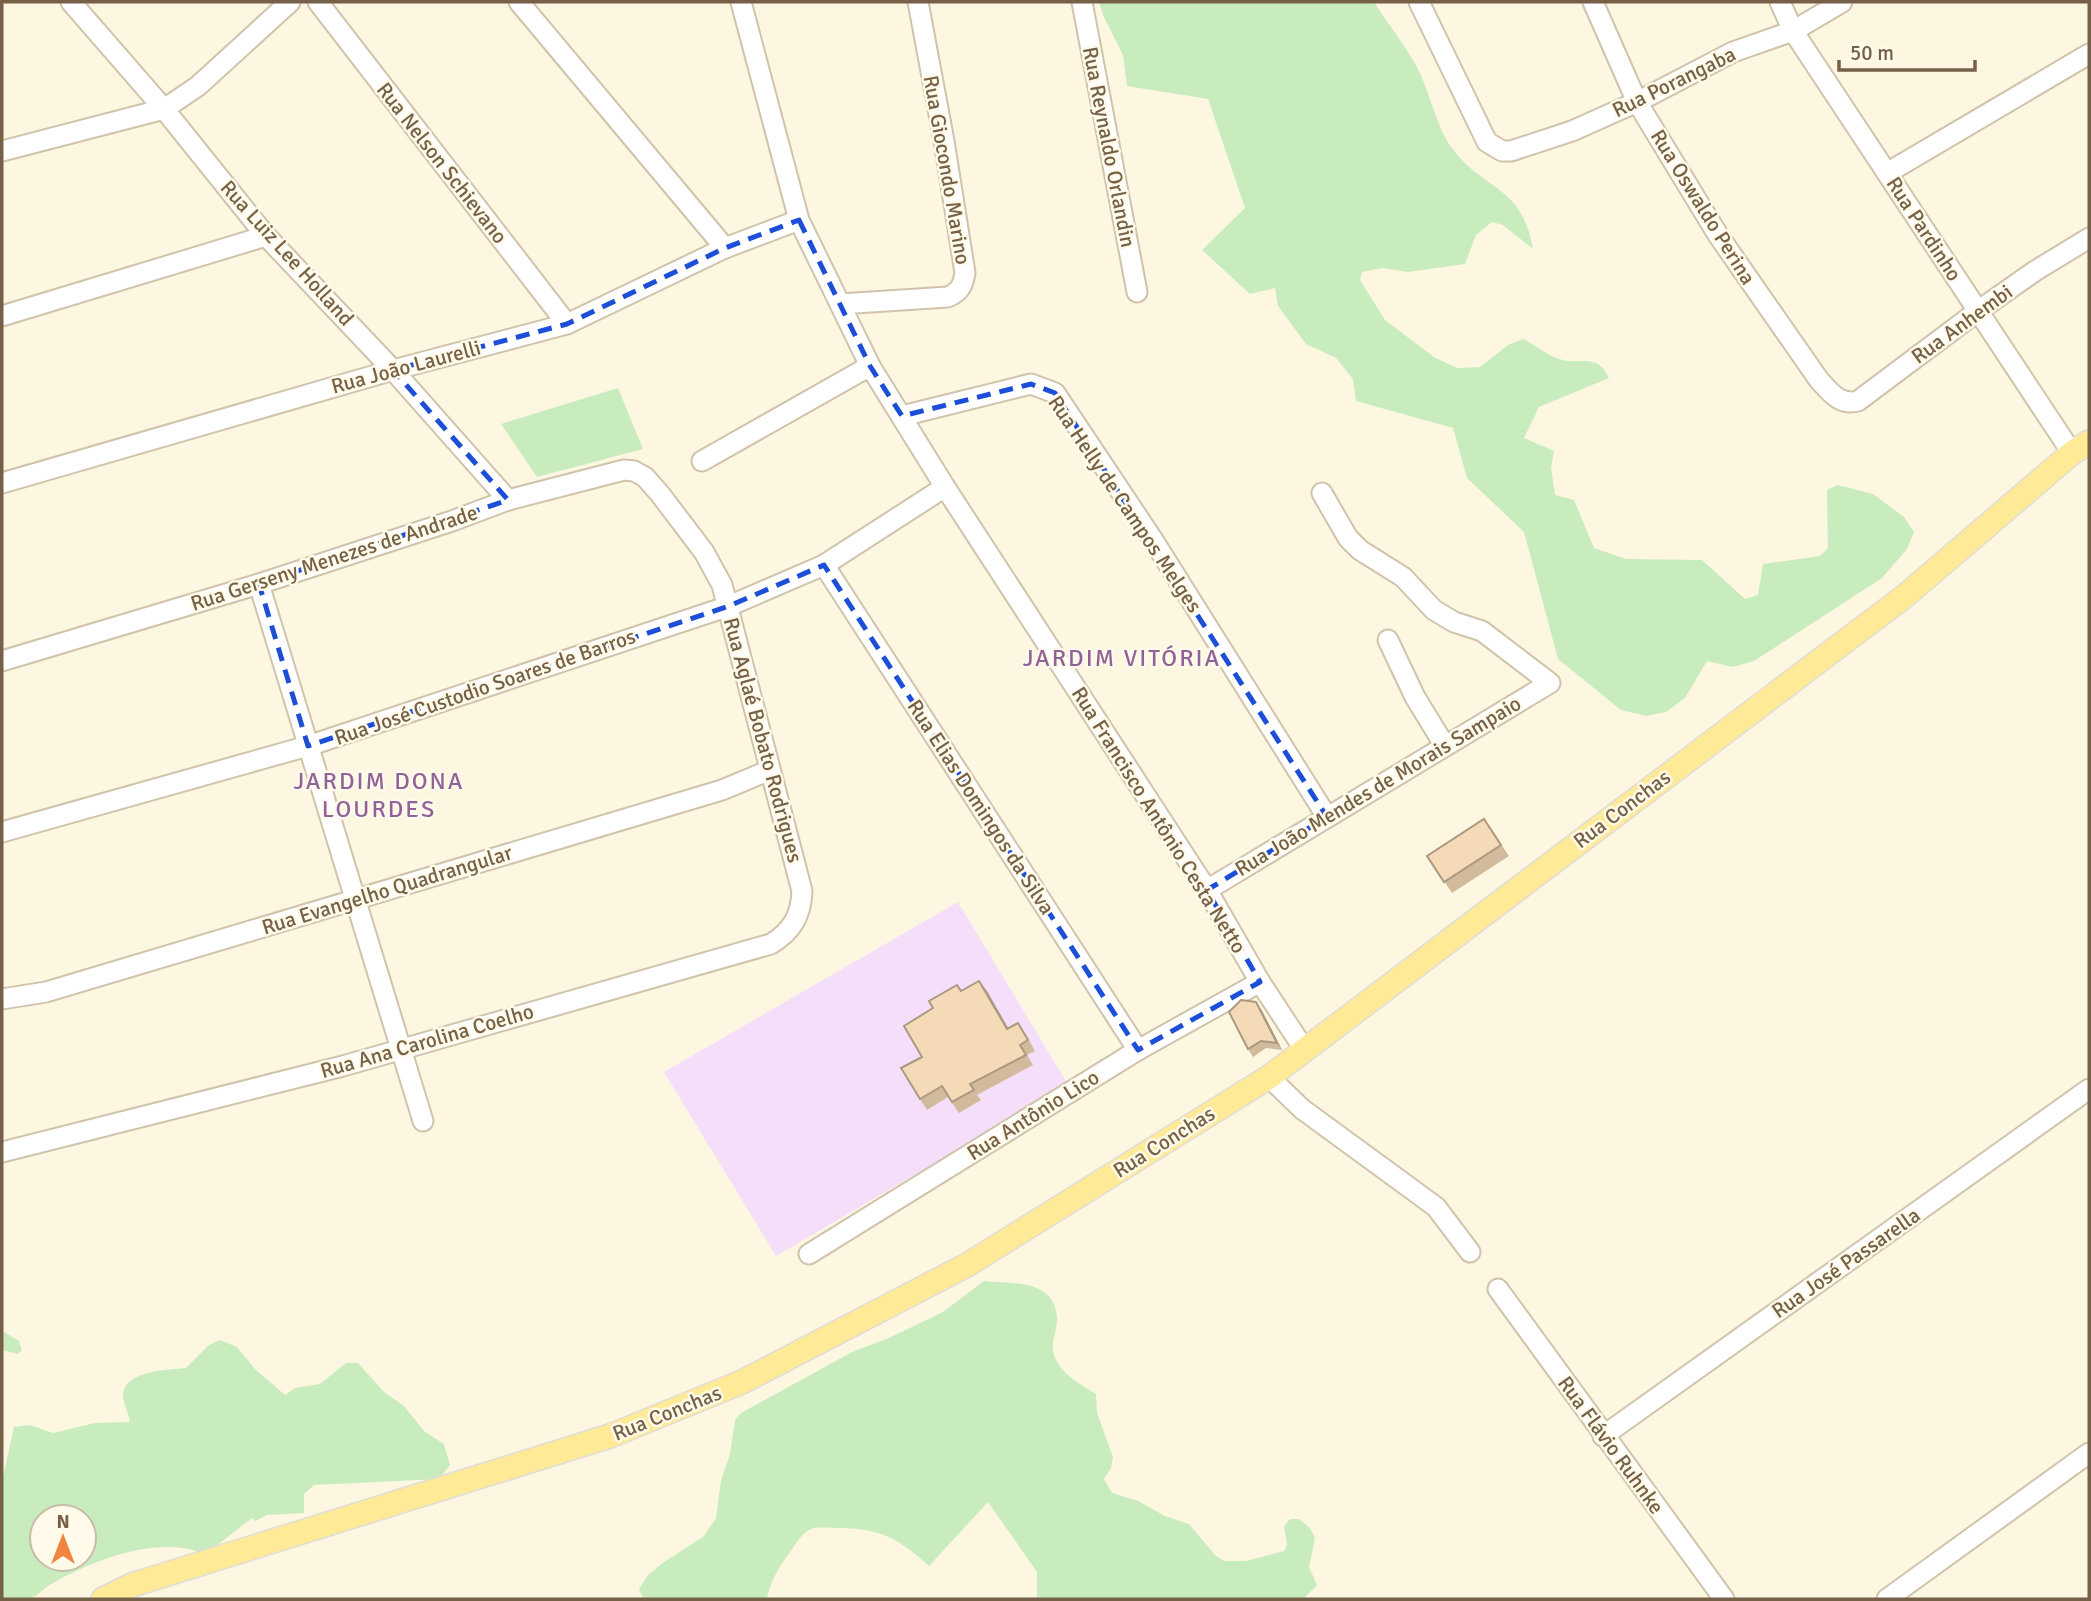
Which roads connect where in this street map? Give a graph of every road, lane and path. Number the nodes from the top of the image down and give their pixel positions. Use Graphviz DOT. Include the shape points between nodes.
graph roads {
  1 [pos="71,2"];
  2 [pos="290,2"];
  3 [pos="318,2"];
  4 [pos="519,2"];
  5 [pos="741,2"];
  6 [pos="918,2"];
  7 [pos="1082,2"];
  8 [pos="1419,2"];
  9 [pos="1593,2"];
  10 [pos="1780,2"];
  11 [pos="1842,2"];
  12 [pos="1793,31"];
  13 [pos="2089,54"];
  14 [pos="1637,102"];
  15 [pos="164,109"];
  16 [pos="2,151"];
  17 [pos="1887,173"];
  18 [pos="799,220"];
  19 [pos="266,236"];
  20 [pos="2089,238"];
  21 [pos="724,248"];
  22 [pos="1137,292"];
  23 [pos="840,304"];
  24 [pos="1978,311"];
  25 [pos="2,316"];
  26 [pos="567,324"];
  27 [pos="870,366"];
  28 [pos="393,370"];
  29 [pos="1836,398"];
  30 [pos="902,415"];
  31 [pos="2081,448"];
  32 [pos="702,461"];
  33 [pos="2,483"];
  34 [pos="945,487"];
  35 [pos="1322,493"];
  36 [pos="660,494"];
  37 [pos="508,500"];
  38 [pos="824,565"];
  39 [pos="259,584"];
  40 [pos="729,606"];
  41 [pos="1388,640"];
  42 [pos="2,662"];
  43 [pos="308,746"];
  44 [pos="1445,746"];
  45 [pos="770,770"];
  46 [pos="1327,817"];
  47 [pos="2,832"];
  48 [pos="798,875"];
  49 [pos="1207,890"];
  50 [pos="355,900"];
  51 [pos="1260,982"];
  52 [pos="2,999"];
  53 [pos="401,1049"];
  54 [pos="1304,1049"];
  55 [pos="1138,1050"];
  56 [pos="1269,1077"];
  57 [pos="2089,1089"];
  58 [pos="423,1121"];
  59 [pos="2,1152"];
  60 [pos="1470,1252"];
  61 [pos="809,1254"];
  62 [pos="1498,1289"];
  63 [pos="1603,1436"];
  64 [pos="2089,1453"];
  65 [pos="103,1599"];
  66 [pos="1724,1599"];
  67 [pos="1887,1599"];
  1 -- 15 [label="street, Rua Luiz Lee Holland"];
  2 -- 15 [label="street" via="198,86"];
  3 -- 26 [label="street, Rua Nelson Schievano"];
  4 -- 21 [label="street"];
  5 -- 18 [label="street"];
  6 -- 23 [label="street, Rua Giocondo Marino" via="944,141 963,283 948,297"];
  7 -- 22 [label="street, Rua Reynaldo Orlandin"];
  8 -- 14 [label="street, Rua Porangaba" via="1487,142 1502,150 1520,150"];
  9 -- 14 [label="street, Rua Oswaldo Perina"];
  10 -- 12 [label="street, Rua Pardinho"];
  11 -- 12 [label="street, Rua Porangaba"];
  12 -- 14 [label="street, Rua Porangaba" via="1733,52"];
  12 -- 17 [label="street, Rua Pardinho"];
  13 -- 17 [label="street"];
  14 -- 29 [label="street, Rua Oswaldo Perina" via="1718,235"];
  15 -- 16 [label="street"];
  15 -- 19 [label="street, Rua Luiz Lee Holland"];
  17 -- 24 [label="street, Rua Pardinho"];
  18 -- 21 [label="street, Rua João Laurelli"];
  18 -- 23 [label="street"];
  19 -- 25 [label="street"];
  19 -- 28 [label="street, Rua Luiz Lee Holland"];
  20 -- 24 [label="street, Rua Anhembi"];
  21 -- 26 [label="street, Rua João Laurelli"];
  23 -- 27 [label="street, Rua Francisco Antônio Cesta Netto"];
  24 -- 29 [label="street, Rua Anhembi" via="1858,401"];
  24 -- 31 [label="street, Rua Pardinho"];
  26 -- 28 [label="street, Rua João Laurelli"];
  27 -- 30 [label="street, Rua Francisco Antônio Cesta Netto"];
  27 -- 32 [label="street"];
  28 -- 33 [label="street, Rua João Laurelli"];
  28 -- 37 [label="street, Rua Luiz Lee Holland"];
  30 -- 34 [label="street, Rua Francisco Antônio Cesta Netto"];
  30 -- 46 [label="street, Rua Helly de Campos Melges" via="1031,384 1055,393"];
  31 -- 54 [label="main road, Rua Conchas" via="1905,596"];
  34 -- 38 [label="street, Rua José Custodio Soares de Barros"];
  34 -- 49 [label="street, Rua Francisco Antônio Cesta Netto"];
  35 -- 44 [label="street, Rua João Mendes de Morais Sampaio" via="1360,550 1403,578 1434,610 1482,631 1550,683"];
  36 -- 37 [label="street, Rua Gerseny Menezes de Andrade" via="645,477 624,470"];
  36 -- 40 [label="street, Rua Aglaé Bobato Rodrigues" via="715,569"];
  37 -- 39 [label="street, Rua Gerseny Menezes de Andrade"];
  38 -- 40 [label="street, Rua José Custodio Soares de Barros"];
  38 -- 55 [label="street, Rua Elias Domingos da Silva"];
  39 -- 42 [label="street, Rua Gerseny Menezes de Andrade"];
  39 -- 43 [label="street"];
  40 -- 43 [label="street, Rua José Custodio Soares de Barros"];
  40 -- 45 [label="street, Rua Aglaé Bobato Rodrigues"];
  41 -- 44 [label="street"];
  43 -- 47 [label="street, Rua José Custodio Soares de Barros"];
  43 -- 50 [label="street"];
  44 -- 46 [label="street, Rua João Mendes de Morais Sampaio"];
  45 -- 48 [label="street, Rua Aglaé Bobato Rodrigues"];
  45 -- 50 [label="street, Rua Evangelho Quadrangular" via="722,790"];
  46 -- 49 [label="street, Rua João Mendes de Morais Sampaio"];
  48 -- 53 [label="street, Rua Ana Carolina Coelho" via="801,907 785,935 771,944"];
  49 -- 51 [label="street, Rua Francisco Antônio Cesta Netto"];
  50 -- 52 [label="street, Rua Evangelho Quadrangular" via="46,992"];
  50 -- 53 [label="street"];
  51 -- 54 [label="street, Rua Francisco Antônio Cesta Netto"];
  51 -- 55 [label="street, Rua Antônio Lico"];
  53 -- 58 [label="street"];
  53 -- 59 [label="street, Rua Ana Carolina Coelho"];
  54 -- 56 [label="main road, Rua Conchas"];
  55 -- 61 [label="street, Rua Antônio Lico"];
  56 -- 60 [label="street" via="1302,1109 1436,1207"];
  56 -- 65 [label="main road, Rua Conchas" via="967,1265 742,1382 610,1436 132,1585"];
  57 -- 63 [label="street, Rua José Passarella"];
  62 -- 63 [label="street, Rua Flávio Ruhnke"];
  63 -- 66 [label="street, Rua Flávio Ruhnke"];
  64 -- 67 [label="street"];
}
